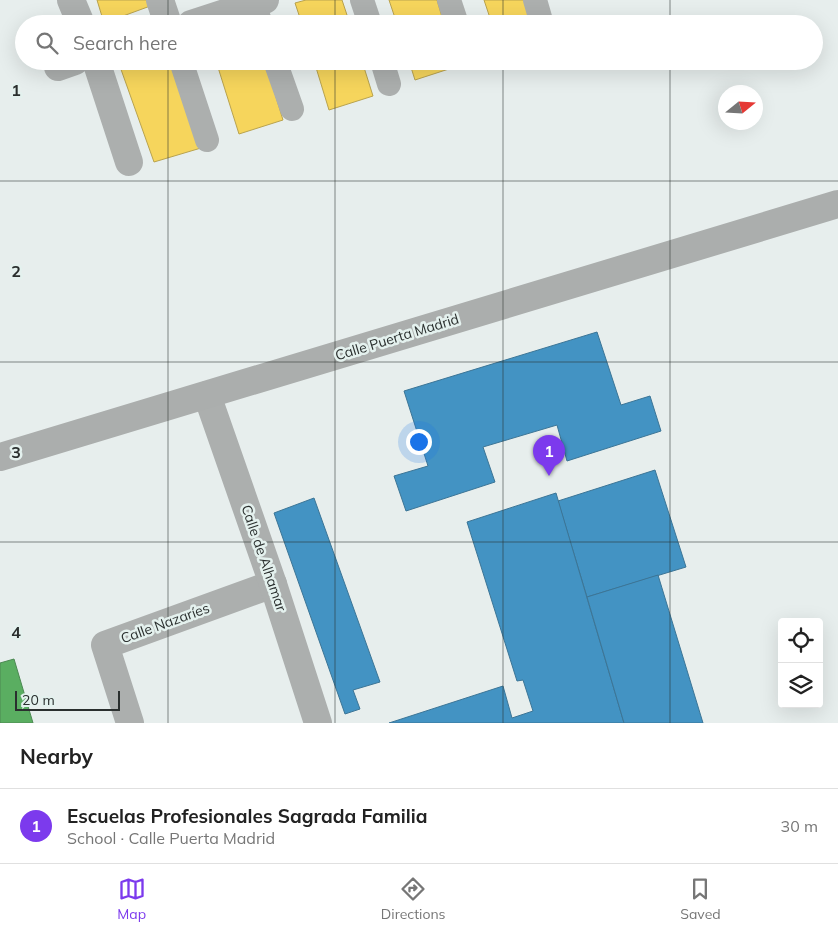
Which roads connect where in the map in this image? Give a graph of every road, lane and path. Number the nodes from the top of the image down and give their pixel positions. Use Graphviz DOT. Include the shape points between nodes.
graph roads {
  1 [pos="72,0"];
  2 [pos="160,0"];
  3 [pos="362,0"];
  4 [pos="450,0"];
  5 [pos="535,0"];
  6 [pos="251,7"];
  7 [pos="78,15"];
  8 [pos="165,15"];
  9 [pos="223,15"];
  10 [pos="367,15"];
  11 [pos="454,15"];
  12 [pos="539,15"];
  13 [pos="99,70"];
  14 [pos="184,70"];
  15 [pos="278,70"];
  16 [pos="385,70"];
  17 [pos="389,84"];
  18 [pos="292,109"];
  19 [pos="207,140"];
  20 [pos="129,162"];
  21 [pos="838,204"];
  22 [pos="795,217"];
  23 [pos="838,217"];
  24 [pos="207,395"];
  25 [pos="0,457"];
  26 [pos="273,584"];
  27 [pos="130,723"];
  28 [pos="318,723"];
  1 -- 7 [label="street"];
  2 -- 8 [label="street"];
  3 -- 10 [label="street"];
  4 -- 11 [label="street"];
  5 -- 12 [label="street"];
  6 -- 9 [label="street"];
  13 -- 20 [label="street"];
  14 -- 19 [label="street"];
  15 -- 18 [label="street"];
  16 -- 17 [label="street"];
  21 -- 22 [label="main road, Calle Puerta Madrid"];
  22 -- 23 [label="main road, Calle Puerta Madrid"];
  22 -- 24 [label="main road, Calle Puerta Madrid"];
  24 -- 25 [label="main road, Calle Puerta Madrid"];
  24 -- 26 [label="street, Calle de Alhamar"];
  26 -- 27 [label="street, Calle Nazaríes" via="105,645"];
  26 -- 28 [label="street, Calle de Alhamar"];
}
